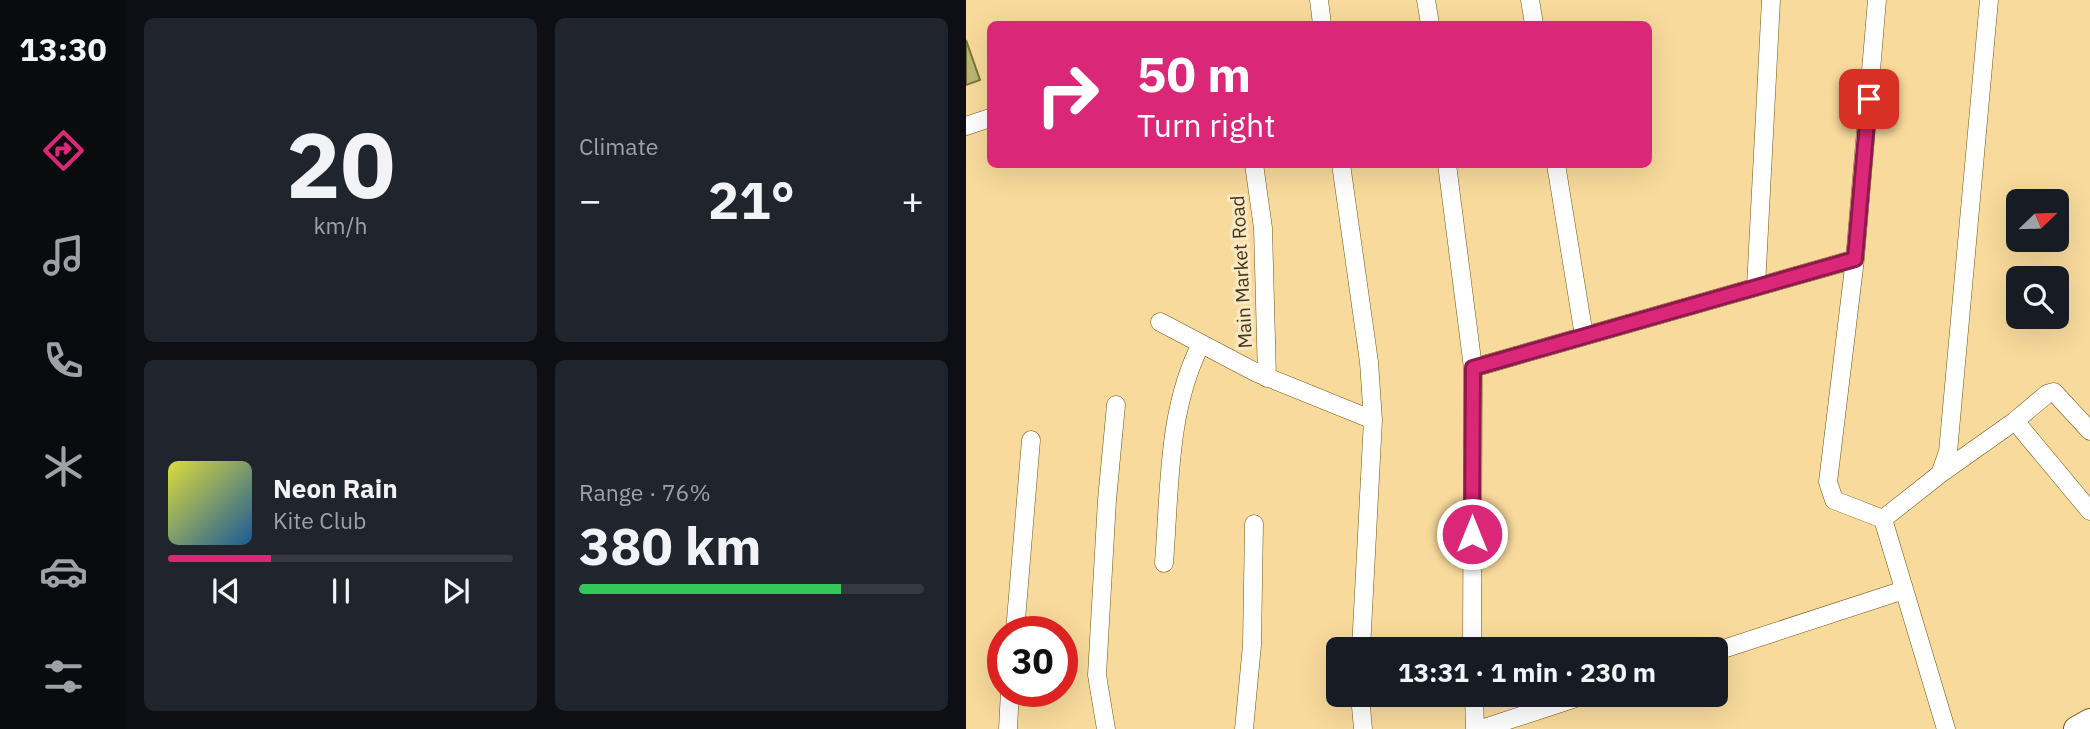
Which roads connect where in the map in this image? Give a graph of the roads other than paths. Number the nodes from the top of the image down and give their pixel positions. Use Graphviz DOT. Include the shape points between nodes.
graph roads {
  1 [pos="1319,0"];
  2 [pos="1426,0"];
  3 [pos="1530,0"];
  4 [pos="1771,0"];
  5 [pos="1877,0"];
  6 [pos="1989,0"];
  7 [pos="1322,21"];
  8 [pos="1430,21"];
  9 [pos="1534,21"];
  10 [pos="987,119"];
  11 [pos="966,126"];
  12 [pos="1255,168"];
  13 [pos="1342,168"];
  14 [pos="1448,168"];
  15 [pos="1557,168"];
  16 [pos="1855,259"];
  17 [pos="1756,287"];
  18 [pos="1160,322"];
  19 [pos="1584,336"];
  20 [pos="1201,344"];
  21 [pos="1473,368"];
  22 [pos="1267,378"];
  23 [pos="1116,405"];
  24 [pos="1373,420"];
  25 [pos="2015,421"];
  26 [pos="2090,430"];
  27 [pos="1031,440"];
  28 [pos="1940,474"];
  29 [pos="2090,511"];
  30 [pos="1883,519"];
  31 [pos="1254,524"];
  32 [pos="1164,563"];
  33 [pos="1904,590"];
  34 [pos="1016,616"];
  35 [pos="1362,637"];
  36 [pos="1472,637"];
  37 [pos="1728,648"];
  38 [pos="1009,707"];
  39 [pos="1361,707"];
  40 [pos="1474,707"];
  41 [pos="1548,707"];
  42 [pos="2090,722"];
  43 [pos="1008,729"];
  44 [pos="1106,729"];
  45 [pos="1244,729"];
  46 [pos="1363,729"];
  47 [pos="1475,729"];
  48 [pos="1481,729"];
  49 [pos="1946,729"];
  50 [pos="2076,729"];
  1 -- 7 [label="street"];
  2 -- 8 [label="street"];
  3 -- 9 [label="street"];
  4 -- 17 [label="street"];
  5 -- 16 [label="street"];
  6 -- 28 [label="street" via="1948,452"];
  10 -- 11 [label="street"];
  12 -- 22 [label="street, Main Market Road" via="1263,228"];
  13 -- 24 [label="street"];
  14 -- 21 [label="street"];
  15 -- 19 [label="street"];
  16 -- 17 [label="street"];
  16 -- 30 [label="street" via="1828,482 1835,500"];
  17 -- 19 [label="street"];
  18 -- 20 [label="street"];
  19 -- 21 [label="street"];
  20 -- 22 [label="street"];
  20 -- 32 [label="street" via="1185,379 1177,413"];
  21 -- 36 [label="street"];
  22 -- 24 [label="street"];
  23 -- 44 [label="street" via="1097,675"];
  24 -- 35 [label="street"];
  25 -- 26 [label="street" via="2054,392"];
  25 -- 28 [label="street"];
  25 -- 29 [label="street"];
  27 -- 34 [label="street"];
  28 -- 30 [label="street"];
  30 -- 33 [label="street"];
  31 -- 45 [label="street" via="1252,645"];
  33 -- 37 [label="street"];
  33 -- 49 [label="street"];
  38 -- 43 [label="street"];
  39 -- 46 [label="street"];
  40 -- 47 [label="street"];
  41 -- 48 [label="street"];
  42 -- 50 [label="street"];
}
